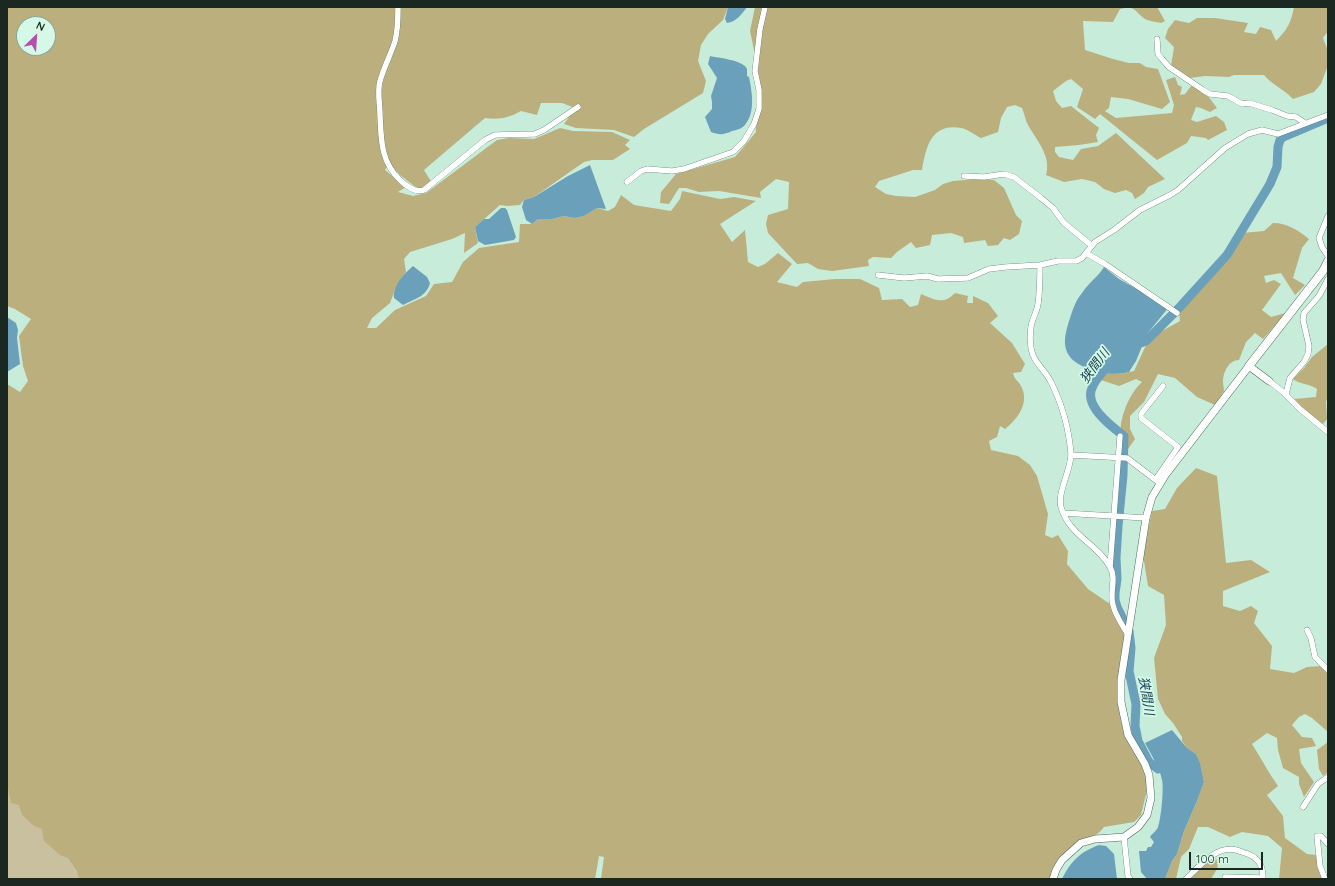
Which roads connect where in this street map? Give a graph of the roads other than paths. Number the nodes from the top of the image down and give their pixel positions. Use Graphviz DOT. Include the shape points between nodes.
graph roads {
  1 [pos="398,7"];
  2 [pos="765,7"];
  3 [pos="1157,40"];
  4 [pos="578,107"];
  5 [pos="1328,114"];
  6 [pos="1305,123"];
  7 [pos="964,176"];
  8 [pos="627,182"];
  9 [pos="1328,216"];
  10 [pos="1091,245"];
  11 [pos="1086,253"];
  12 [pos="1328,256"];
  13 [pos="1328,261"];
  14 [pos="1040,265"];
  15 [pos="878,275"];
  16 [pos="1328,279"];
  17 [pos="1177,313"];
  18 [pos="1249,366"];
  19 [pos="1269,381"];
  20 [pos="1163,386"];
  21 [pos="1286,394"];
  22 [pos="1328,432"];
  23 [pos="1120,436"];
  24 [pos="1071,455"];
  25 [pos="1118,458"];
  26 [pos="1158,482"];
  27 [pos="1063,513"];
  28 [pos="1114,517"];
  29 [pos="1146,518"];
  30 [pos="1110,567"];
  31 [pos="1306,630"];
  32 [pos="1128,635"];
  33 [pos="1328,670"];
  34 [pos="1328,777"];
  35 [pos="1304,807"];
  36 [pos="1124,837"];
  37 [pos="1328,844"];
  38 [pos="1225,878"];
  39 [pos="1054,879"];
  40 [pos="1130,879"];
  41 [pos="1186,879"];
  42 [pos="1263,879"];
  43 [pos="1325,879"];
  1 -- 4 [label="street" via="395,40 379,82 380,135 388,165 396,176 412,189 418,192 424,190 485,140 495,136 535,134"];
  2 -- 8 [label="street" via="755,71 759,90 759,110 744,141 733,152 712,160 672,171 647,169"];
  3 -- 6 [label="street" via="1158,54 1169,67 1210,94 1228,96 1242,104 1249,103 1296,117"];
  5 -- 6 [label="street"];
  6 -- 10 [label="street" via="1278,134 1262,130 1248,134 1225,148 1170,195 1140,210"];
  7 -- 10 [label="street" via="1004,174 1014,178 1053,208 1064,223"];
  9 -- 12 [label="street" via="1320,238"];
  10 -- 11 [label="street"];
  11 -- 14 [label="street" via="1076,261"];
  11 -- 17 [label="street"];
  13 -- 18 [label="main road" via="1323,271"];
  14 -- 15 [label="street" via="989,269 968,278 904,278"];
  14 -- 24 [label="street" via="1038,305 1031,327 1031,348 1035,360 1050,380 1060,404 1068,431"];
  16 -- 21 [label="street" via="1319,296 1304,313 1308,354 1290,378"];
  18 -- 19 [label="street"];
  18 -- 26 [label="street"];
  19 -- 21 [label="street"];
  20 -- 26 [label="street" via="1141,414 1141,418 1178,446"];
  21 -- 22 [label="street"];
  23 -- 25 [label="street"];
  24 -- 25 [label="street"];
  24 -- 27 [label="street" via="1060,504"];
  25 -- 26 [label="street" via="1127,458"];
  25 -- 28 [label="street"];
  26 -- 29 [label="street"];
  27 -- 28 [label="street"];
  27 -- 30 [label="street" via="1070,527"];
  28 -- 29 [label="street"];
  28 -- 30 [label="street"];
  29 -- 32 [label="street"];
  30 -- 32 [label="street" via="1114,578 1113,606"];
  31 -- 33 [label="street" via="1311,638 1315,657"];
  32 -- 36 [label="street" via="1121,680 1121,702 1128,735 1149,775 1151,798 1147,815 1138,827"];
  34 -- 35 [label="street" via="1318,784"];
  36 -- 39 [label="street" via="1095,839 1081,844 1062,860"];
  36 -- 40 [label="street"];
  37 -- 43 [label="street" via="1321,836 1317,836 1320,866"];
  38 -- 42 [label="street"];
  41 -- 42 [label="street" via="1212,855 1235,850 1253,856 1260,863"];
}
